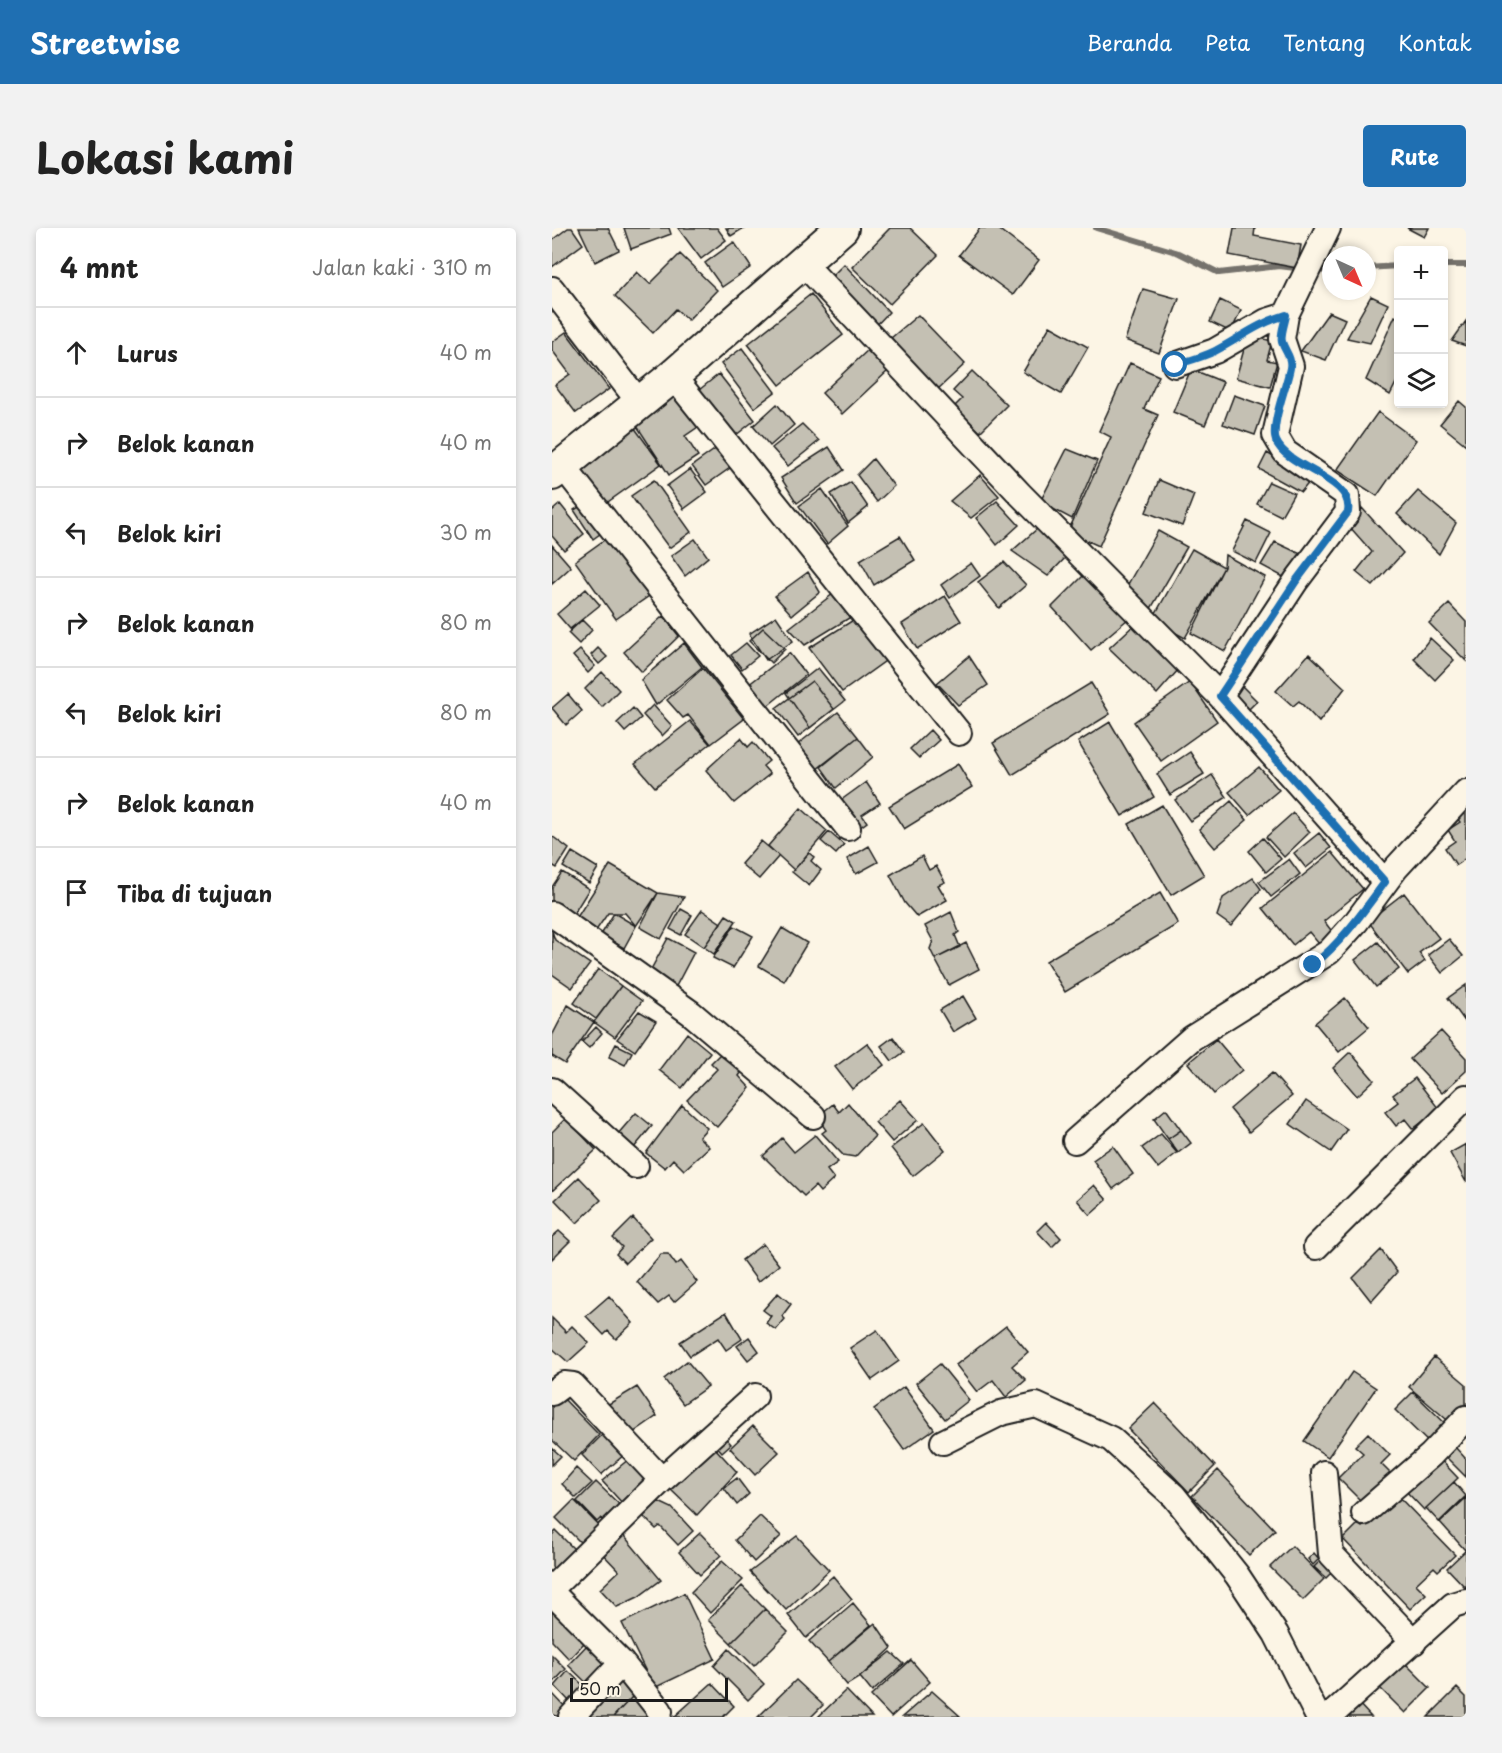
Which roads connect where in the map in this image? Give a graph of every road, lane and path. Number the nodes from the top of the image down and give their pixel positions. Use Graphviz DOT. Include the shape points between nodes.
graph roads {
  1 [pos="842,228"];
  2 [pos="1328,228"];
  3 [pos="802,263"];
  4 [pos="552,289"];
  5 [pos="1286,315"];
  6 [pos="1175,365"];
  7 [pos="673,376"];
  8 [pos="639,402"];
  9 [pos="557,469"];
  10 [pos="1220,696"];
  11 [pos="959,733"];
  12 [pos="1466,792"];
  13 [pos="848,828"];
  14 [pos="1385,882"];
  15 [pos="552,914"];
  16 [pos="552,1090"];
  17 [pos="1466,1097"];
  18 [pos="813,1116"];
  19 [pos="1075,1142"];
  20 [pos="636,1166"];
  21 [pos="1316,1247"];
  22 [pos="552,1393"];
  23 [pos="754,1396"];
  24 [pos="1466,1418"];
  25 [pos="943,1442"];
  26 [pos="1324,1473"];
  27 [pos="662,1480"];
  28 [pos="1364,1513"];
  29 [pos="552,1588"];
  30 [pos="552,1593"];
  31 [pos="1466,1601"];
  32 [pos="1414,1642"];
  33 [pos="622,1663"];
  34 [pos="660,1711"];
  35 [pos="572,1717"];
  36 [pos="1318,1717"];
  37 [pos="1329,1717"];
  1 -- 3 [label="main road"];
  2 -- 5 [label="street"];
  3 -- 7 [label="main road"];
  3 -- 10 [label="street" via="1020,494"];
  4 -- 8 [label="street"];
  5 -- 6 [label="street" via="1258,325 1215,351"];
  5 -- 10 [label="street" via="1282,339 1291,366 1275,429 1276,440 1285,452 1340,488 1347,495 1348,512 1296,581"];
  7 -- 8 [label="main road"];
  7 -- 11 [label="street"];
  8 -- 9 [label="main road"];
  9 -- 13 [label="street"];
  10 -- 14 [label="street"];
  12 -- 14 [label="street"];
  14 -- 19 [label="street" via="1329,952 1192,1038"];
  15 -- 18 [label="street" via="691,1013"];
  16 -- 20 [label="street"];
  17 -- 21 [label="street"];
  22 -- 27 [label="street" via="564,1384 573,1385"];
  23 -- 27 [label="street"];
  24 -- 28 [label="street" via="1431,1455"];
  25 -- 36 [label="street" via="1001,1413 1036,1405 1111,1439 1174,1496 1237,1575 1276,1634"];
  26 -- 32 [label="street" via="1331,1554"];
  27 -- 29 [label="street"];
  30 -- 33 [label="street"];
  31 -- 32 [label="street" via="1453,1605"];
  32 -- 37 [label="street"];
  33 -- 34 [label="street"];
  33 -- 35 [label="street"];
}
